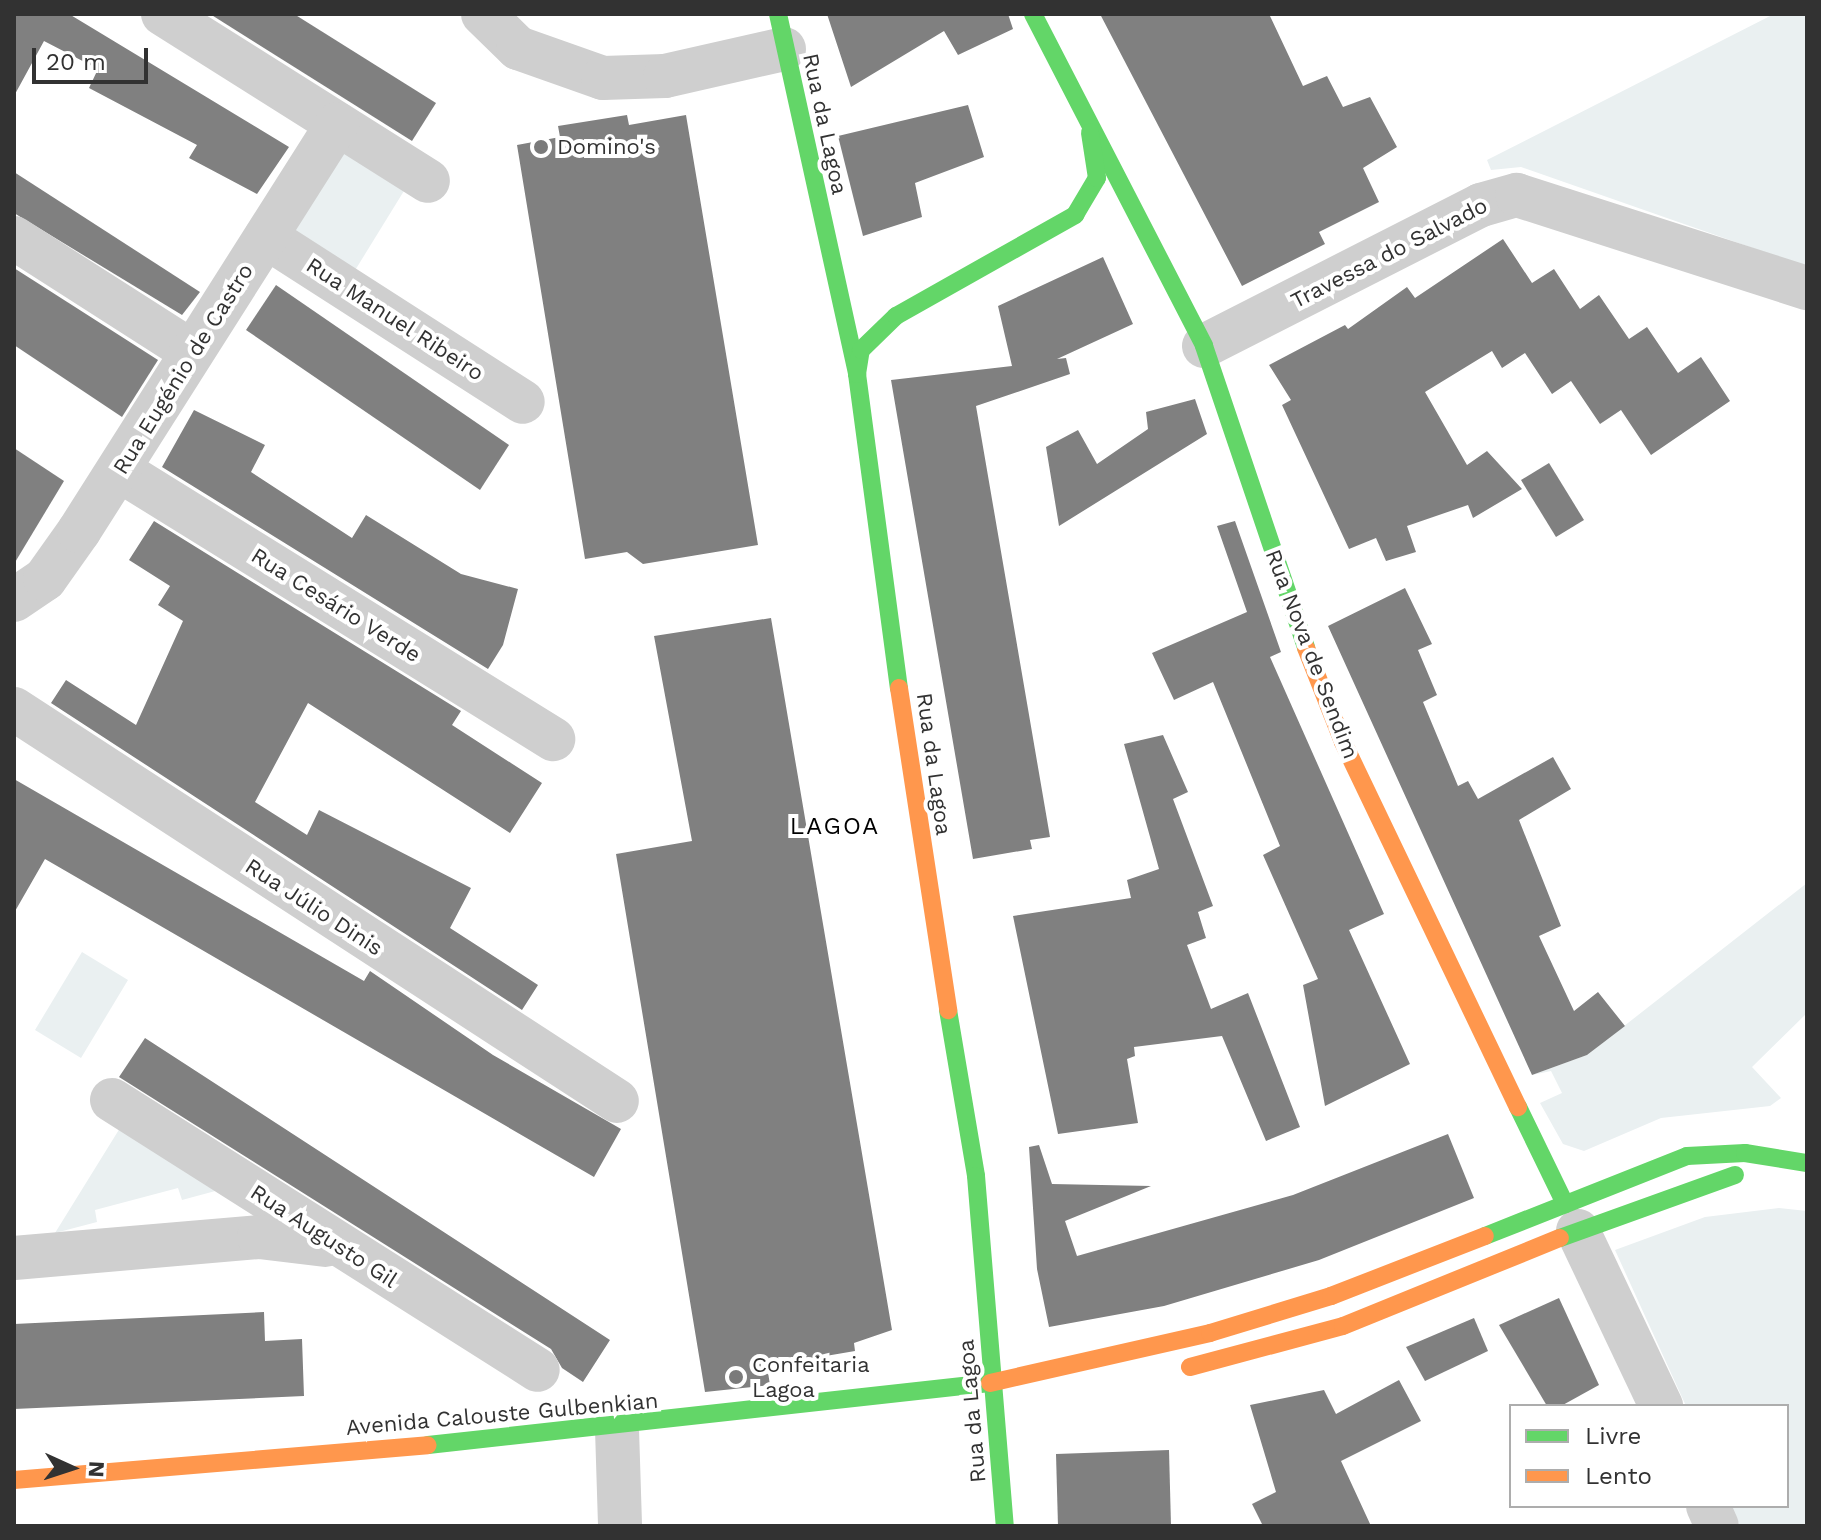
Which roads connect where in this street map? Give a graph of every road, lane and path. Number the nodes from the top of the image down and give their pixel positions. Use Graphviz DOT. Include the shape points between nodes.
graph roads {
  1 [pos="163,14"];
  2 [pos="483,14"];
  3 [pos="1033,14"];
  4 [pos="781,31"];
  5 [pos="1070,87"];
  6 [pos="337,124"];
  7 [pos="428,181"];
  8 [pos="1119,218"];
  9 [pos="1095,219"];
  10 [pos="1060,228"];
  11 [pos="266,237"];
  12 [pos="14,238"];
  13 [pos="1171,272"];
  14 [pos="836,273"];
  15 [pos="1807,288"];
  16 [pos="930,296"];
  17 [pos="1204,346"];
  18 [pos="191,351"];
  19 [pos="857,374"];
  20 [pos="523,402"];
  21 [pos="119,470"];
  22 [pos="24,579"];
  23 [pos="14,709"];
  24 [pos="553,739"];
  25 [pos="112,1100"];
  26 [pos="617,1101"];
  27 [pos="1807,1165"];
  28 [pos="1572,1217"];
  29 [pos="346,1251"];
  30 [pos="14,1258"];
  31 [pos="538,1370"];
  32 [pos="1163,1372"];
  33 [pos="993,1383"];
  34 [pos="1083,1383"];
  35 [pos="1660,1404"];
  36 [pos="617,1429"];
  37 [pos="14,1480"];
  38 [pos="620,1526"];
  39 [pos="1005,1526"];
  1 -- 6 [label="street"];
  2 -- 4 [label="street" via="518,48 603,78 665,76"];
  3 -- 5 [label="main road, Rua Nova de Sendim"];
  4 -- 14 [label="main road, Rua da Lagoa"];
  5 -- 10 [label="main road" via="1091,136 1097,178 1086,203"];
  5 -- 13 [label="main road, Rua Nova de Sendim"];
  6 -- 7 [label="street"];
  6 -- 11 [label="street, Rua Eugénio de Castro"];
  8 -- 13 [label="main road" via="1139,229"];
  9 -- 10 [label="main road"];
  10 -- 16 [label="main road"];
  11 -- 18 [label="street, Rua Eugénio de Castro"];
  11 -- 20 [label="street, Rua Manuel Ribeiro"];
  12 -- 18 [label="street"];
  13 -- 17 [label="main road, Rua Nova de Sendim"];
  14 -- 16 [label="main road" via="845,289 871,299"];
  14 -- 19 [label="main road, Rua da Lagoa"];
  15 -- 17 [label="street, Travessa do Salvado" via="1517,195 1461,214"];
  16 -- 19 [label="main road" via="875,332 861,350"];
  17 -- 28 [label="main road, Rua Nova de Sendim" via="1289,605 1343,742"];
  18 -- 21 [label="street, Rua Eugénio de Castro"];
  19 -- 33 [label="main road, Rua da Lagoa" via="916,814 976,1176"];
  21 -- 22 [label="street, Rua Eugénio de Castro"];
  21 -- 24 [label="street, Rua Cesário Verde"];
  23 -- 26 [label="street, Rua Júlio Dinis"];
  25 -- 29 [label="street, Rua Augusto Gil"];
  27 -- 28 [label="main road" via="1711,1180"];
  27 -- 28 [label="main road" via="1745,1153 1687,1156"];
  28 -- 32 [label="main road" via="1343,1326"];
  28 -- 33 [label="main road, Avenida Calouste Gulbenkian" via="1282,1312"];
  28 -- 35 [label="street, Rua Nova de Sendim"];
  29 -- 30 [label="street" via="312,1241 259,1237"];
  29 -- 31 [label="street, Rua Augusto Gil"];
  33 -- 34 [label="main road, Avenida Calouste Gulbenkian"];
  33 -- 36 [label="main road, Avenida Calouste Gulbenkian"];
  33 -- 39 [label="main road, Rua da Lagoa"];
  36 -- 37 [label="main road, Avenida Calouste Gulbenkian"];
  36 -- 38 [label="street"];
}
